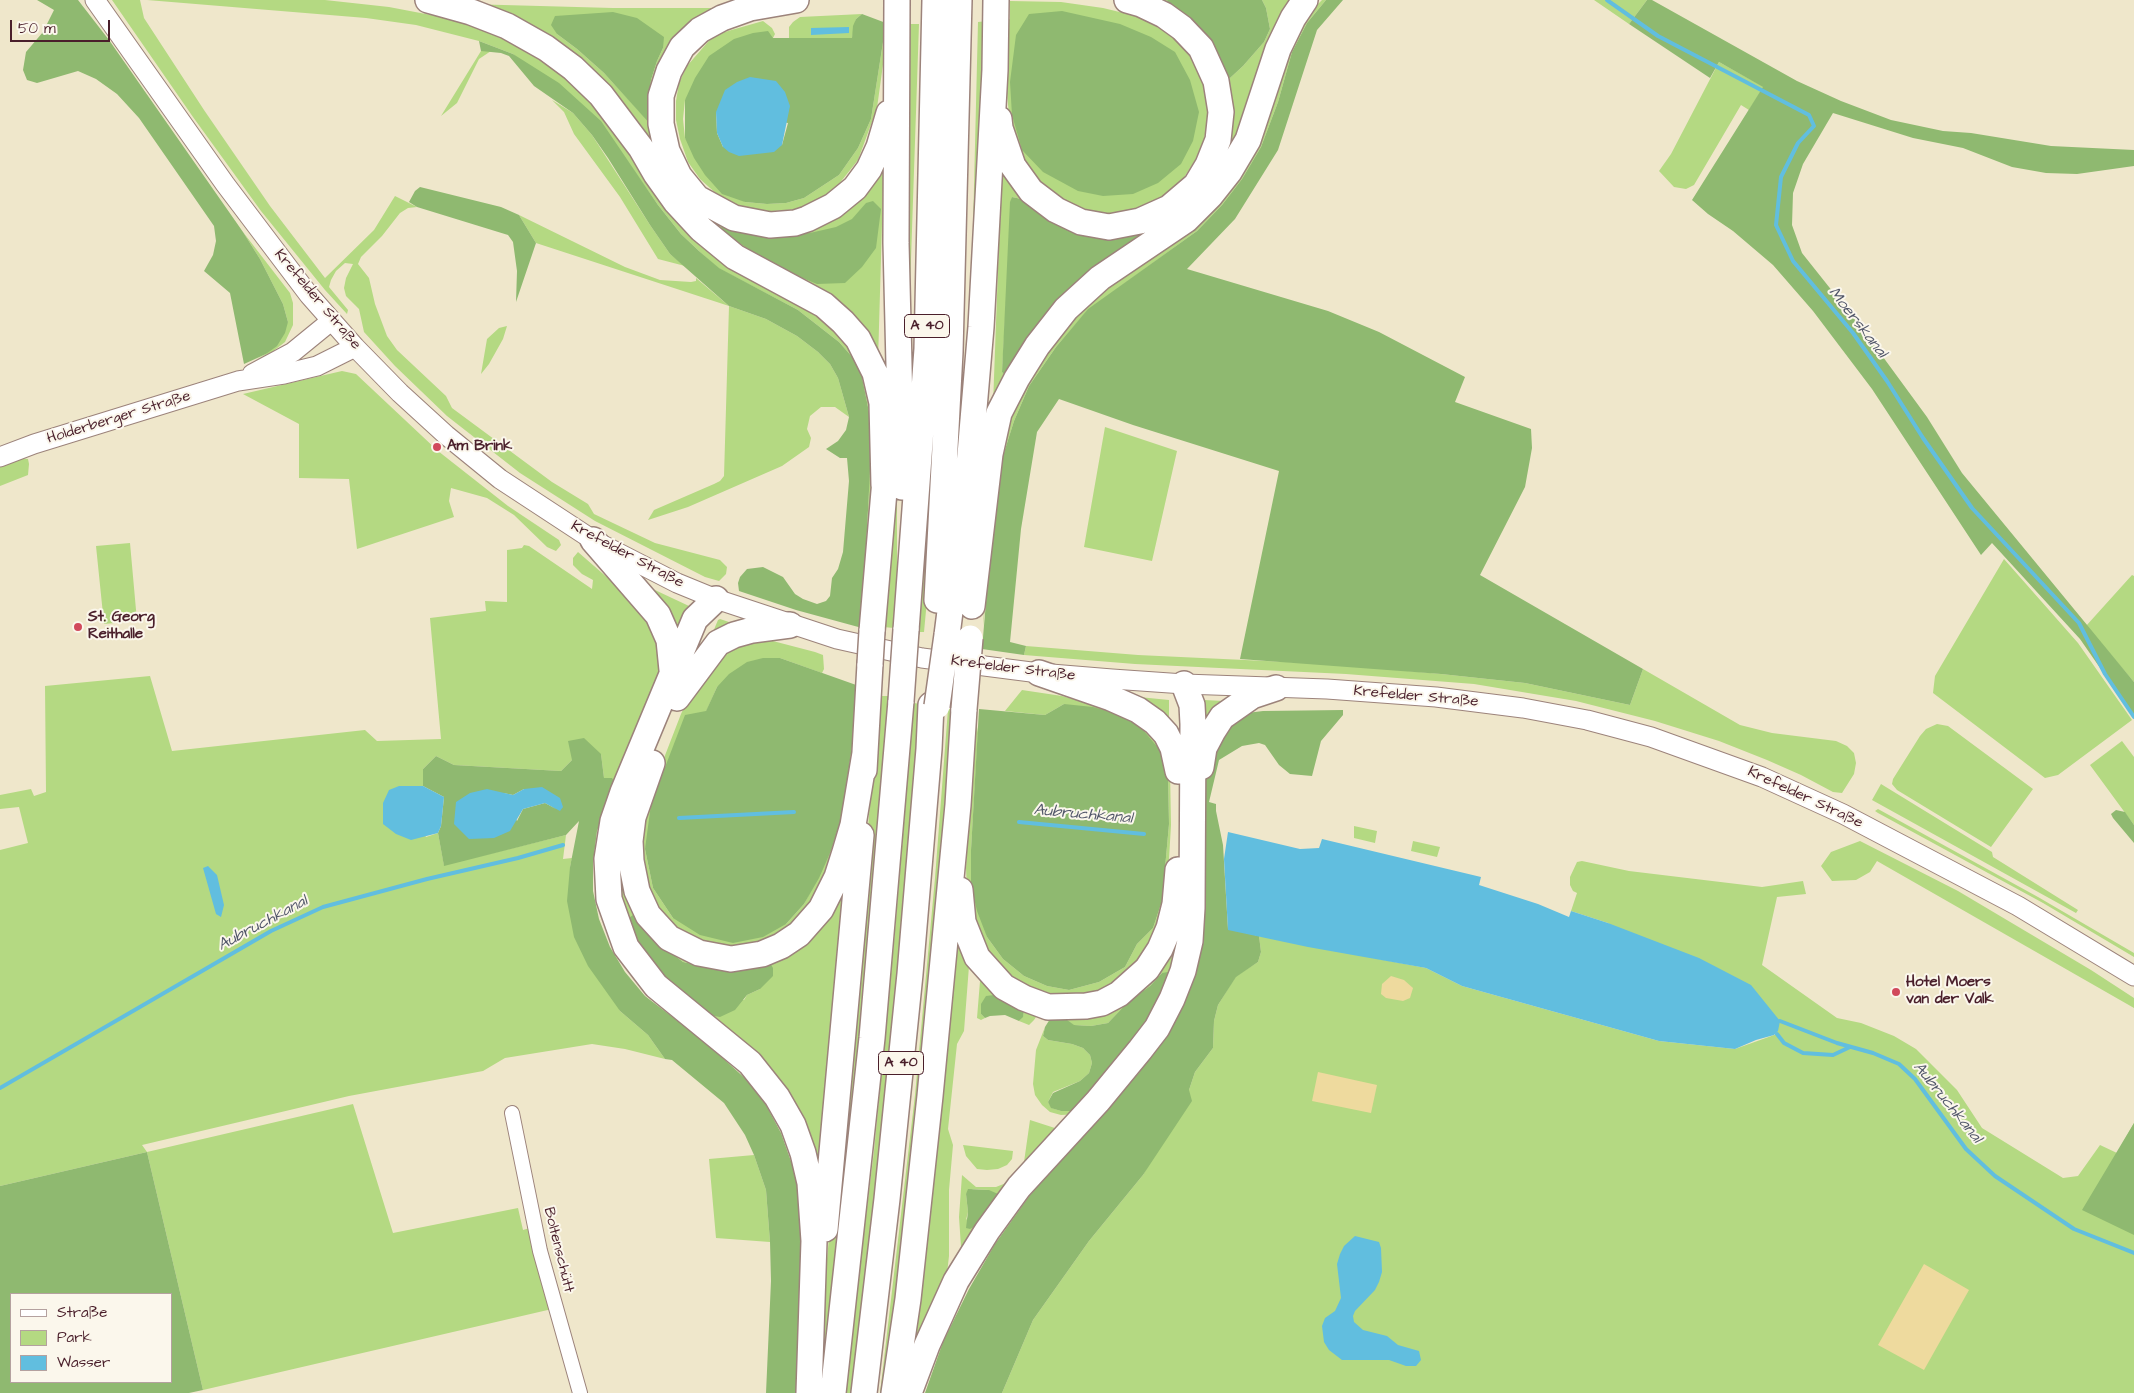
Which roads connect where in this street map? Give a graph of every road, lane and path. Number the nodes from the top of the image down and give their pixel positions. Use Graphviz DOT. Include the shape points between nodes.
graph roads {
  1 [pos="95,0"];
  2 [pos="428,0"];
  3 [pos="796,0"];
  4 [pos="1127,0"];
  5 [pos="1305,0"];
  6 [pos="996,10"];
  7 [pos="935,11"];
  8 [pos="959,11"];
  9 [pos="897,12"];
  10 [pos="996,70"];
  11 [pos="896,74"];
  12 [pos="896,243"];
  13 [pos="332,321"];
  14 [pos="982,327"];
  15 [pos="355,347"];
  16 [pos="238,381"];
  17 [pos="0,456"];
  18 [pos="884,485"];
  19 [pos="593,540"];
  20 [pos="716,599"];
  21 [pos="972,606"];
  22 [pos="790,624"];
  23 [pos="906,630"];
  24 [pos="951,636"];
  25 [pos="672,673"];
  26 [pos="1039,674"];
  27 [pos="1184,684"];
  28 [pos="1276,688"];
  29 [pos="677,698"];
  30 [pos="865,753"];
  31 [pos="1178,771"];
  32 [pos="1194,791"];
  33 [pos="958,805"];
  34 [pos="2134,976"];
  35 [pos="512,1112"];
  36 [pos="812,1348"];
  37 [pos="580,1393"];
  38 [pos="809,1393"];
  39 [pos="833,1393"];
  40 [pos="864,1393"];
  41 [pos="894,1393"];
  42 [pos="909,1393"];
  1 -- 13 [label="main road, Krefelder Straße" via="225,184 308,295"];
  2 -- 18 [label="highway" via="507,26 573,68 606,101 676,202 701,229 735,257 824,305 843,322 858,339 875,374 882,403"];
  3 -- 11 [label="highway" via="750,8 700,30 682,47 669,71 661,96 661,124 667,151 697,198 734,218 770,225 801,221 833,206 855,188 869,169 891,108"];
  4 -- 10 [label="highway" via="1164,15 1182,28 1201,48 1216,81 1221,112 1218,140 1196,185 1170,208 1140,222 1109,227 1072,218 1031,191 1013,166 1000,128"];
  5 -- 21 [label="highway" via="1278,48 1248,140 1229,172 1186,220 1100,278 1066,309 1017,378 999,413 990,454"];
  6 -- 10 [label="highway"];
  7 -- 23 [label="highway, A 40" via="927,349"];
  8 -- 24 [label="highway, A 40" via="950,352"];
  9 -- 11 [label="highway"];
  10 -- 14 [label="highway"];
  11 -- 12 [label="highway"];
  12 -- 18 [label="highway" via="892,280 891,405"];
  12 -- 23 [label="highway"];
  13 -- 15 [label="main road, Krefelder Straße"];
  13 -- 16 [label="main road, Holderberger Straße" via="293,352"];
  14 -- 21 [label="highway" via="984,359"];
  14 -- 24 [label="highway"];
  15 -- 16 [label="main road, Holderberger Straße" via="317,366"];
  15 -- 19 [label="main road, Krefelder Straße" via="446,435 500,479"];
  16 -- 17 [label="main road, Holderberger Straße"];
  18 -- 30 [label="highway, bridge"];
  19 -- 20 [label="main road, Krefelder Straße"];
  19 -- 25 [label="highway" via="658,615 670,640"];
  20 -- 22 [label="main road, Krefelder Straße"];
  20 -- 25 [label="highway" via="695,619"];
  20 -- 29 [label="highway"];
  21 -- 24 [label="highway"];
  22 -- 26 [label="main road, Krefelder Straße" via="869,647 922,658"];
  22 -- 29 [label="highway" via="752,630 718,643"];
  23 -- 39 [label="highway, A 40, bridge" via="872,1038"];
  24 -- 33 [label="highway, bridge" via="964,709"];
  24 -- 40 [label="highway, A 40" via="934,705 906,1013"];
  25 -- 36 [label="highway" via="614,821 607,858 610,899 626,947 656,986 750,1064 777,1097 792,1125 810,1183 814,1241"];
  26 -- 27 [label="main road, Krefelder Straße"];
  26 -- 31 [label="highway" via="1111,698 1150,718 1166,734"];
  27 -- 28 [label="main road, Krefelder Straße"];
  27 -- 31 [label="highway" via="1176,723"];
  27 -- 32 [label="highway" via="1192,705"];
  28 -- 32 [label="highway" via="1252,696 1222,717 1204,748"];
  28 -- 34 [label="main road, Krefelder Straße" via="1436,698 1523,708 1651,736 1762,777 1843,814 2018,906"];
  29 -- 30 [label="highway" via="633,817 631,861 637,891 648,915 669,938 699,953 730,959 762,954 800,934 821,909 837,877 853,825"];
  30 -- 36 [label="highway" via="836,1118"];
  31 -- 33 [label="highway" via="1179,860 1175,904 1166,935 1147,969 1133,983 1119,994 1086,1006 1048,1007 1024,998 1004,987 978,957 963,922 958,878"];
  32 -- 42 [label="highway" via="1190,942 1172,999 1157,1028 1140,1050 1019,1187 987,1231 956,1281 926,1345"];
  33 -- 41 [label="highway" via="908,1299"];
  35 -- 37 [label="street, Boltenschütt" via="540,1251"];
  36 -- 38 [label="highway"];
}
